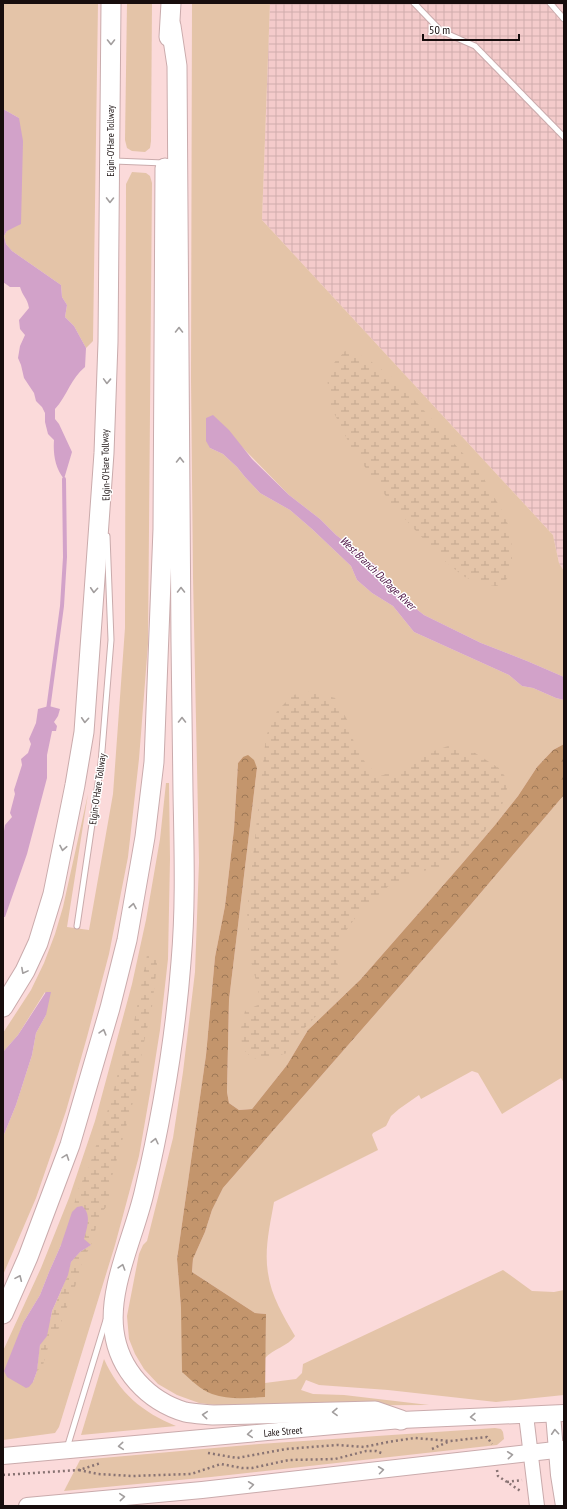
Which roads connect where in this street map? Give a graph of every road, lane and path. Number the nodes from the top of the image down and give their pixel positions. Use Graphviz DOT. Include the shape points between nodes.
graph roads {
  1 [pos="111,3"];
  2 [pos="171,3"];
  3 [pos="414,3"];
  4 [pos="550,3"];
  5 [pos="564,19"];
  6 [pos="171,26"];
  7 [pos="564,137"];
  8 [pos="110,161"];
  9 [pos="165,163"];
  10 [pos="104,453"];
  11 [pos="106,508"];
  12 [pos="107,531"];
  13 [pos="77,926"];
  14 [pos="3,1007"];
  15 [pos="114,1295"];
  16 [pos="3,1314"];
  17 [pos="559,1414"];
  18 [pos="526,1415"];
  19 [pos="401,1420"];
  20 [pos="450,1441"];
  21 [pos="494,1446"];
  22 [pos="426,1450"];
  23 [pos="560,1450"];
  24 [pos="66,1451"];
  25 [pos="208,1453"];
  26 [pos="530,1453"];
  27 [pos="390,1455"];
  28 [pos="3,1456"];
  29 [pos="108,1462"];
  30 [pos="496,1469"];
  31 [pos="79,1470"];
  32 [pos="3,1475"];
  33 [pos="521,1480"];
  34 [pos="507,1482"];
  35 [pos="523,1499"];
  36 [pos="27,1506"];
  37 [pos="537,1506"];
  38 [pos="563,1506"];
  1 -- 8 [label="highway, Elgin-O'Hare Tollway, one-way"];
  2 -- 6 [label="highway"];
  3 -- 7 [label="lane" via="441,31 475,46"];
  4 -- 5 [label="lane"];
  6 -- 9 [label="highway" via="166,66"];
  15 -- 6 [label="highway, one-way" via="143,1198 174,1044 185,902 177,66"];
  8 -- 9 [label="lane"];
  8 -- 10 [label="highway, Elgin-O'Hare Tollway, one-way"];
  16 -- 9 [label="highway, one-way" via="28,1257 70,1145 125,948 145,837 154,762 163,529"];
  10 -- 11 [label="lane, Elgin-O'Hare Tollway"];
  10 -- 14 [label="highway, one-way" via="84,732 75,786 53,894 38,943 25,971"];
  12 -- 13 [label="lane, Elgin-O'Hare Tollway" via="110,647 101,763"];
  19 -- 15 [label="highway, one-way" via="375,1411 213,1415 188,1413 167,1405 146,1392 132,1377 120,1356 114,1331"];
  15 -- 24 [label="lane"];
  17 -- 18 [label="main road, Lake Street"];
  23 -- 17 [label="main road, one-way"];
  18 -- 19 [label="main road, Lake Street, one-way"];
  18 -- 26 [label="main road"];
  19 -- 24 [label="main road, Lake Street, one-way"];
  20 -- 21 [label="path" via="487,1437"];
  20 -- 22 [label="path"];
  20 -- 25 [label="path" via="416,1438 364,1447 337,1445 286,1449 237,1458"];
  23 -- 26 [label="main road"];
  23 -- 38 [label="main road"];
  24 -- 28 [label="main road, Lake Street"];
  36 -- 26 [label="main road, one-way" via="202,1490"];
  26 -- 37 [label="main road"];
  27 -- 31 [label="path" via="366,1451 335,1459 288,1460 246,1469 221,1464 191,1474 132,1476"];
  29 -- 31 [label="path"];
  30 -- 34 [label="path" via="498,1476"];
  31 -- 32 [label="path"];
  33 -- 34 [label="path"];
  34 -- 35 [label="path" via="523,1492"];
}
